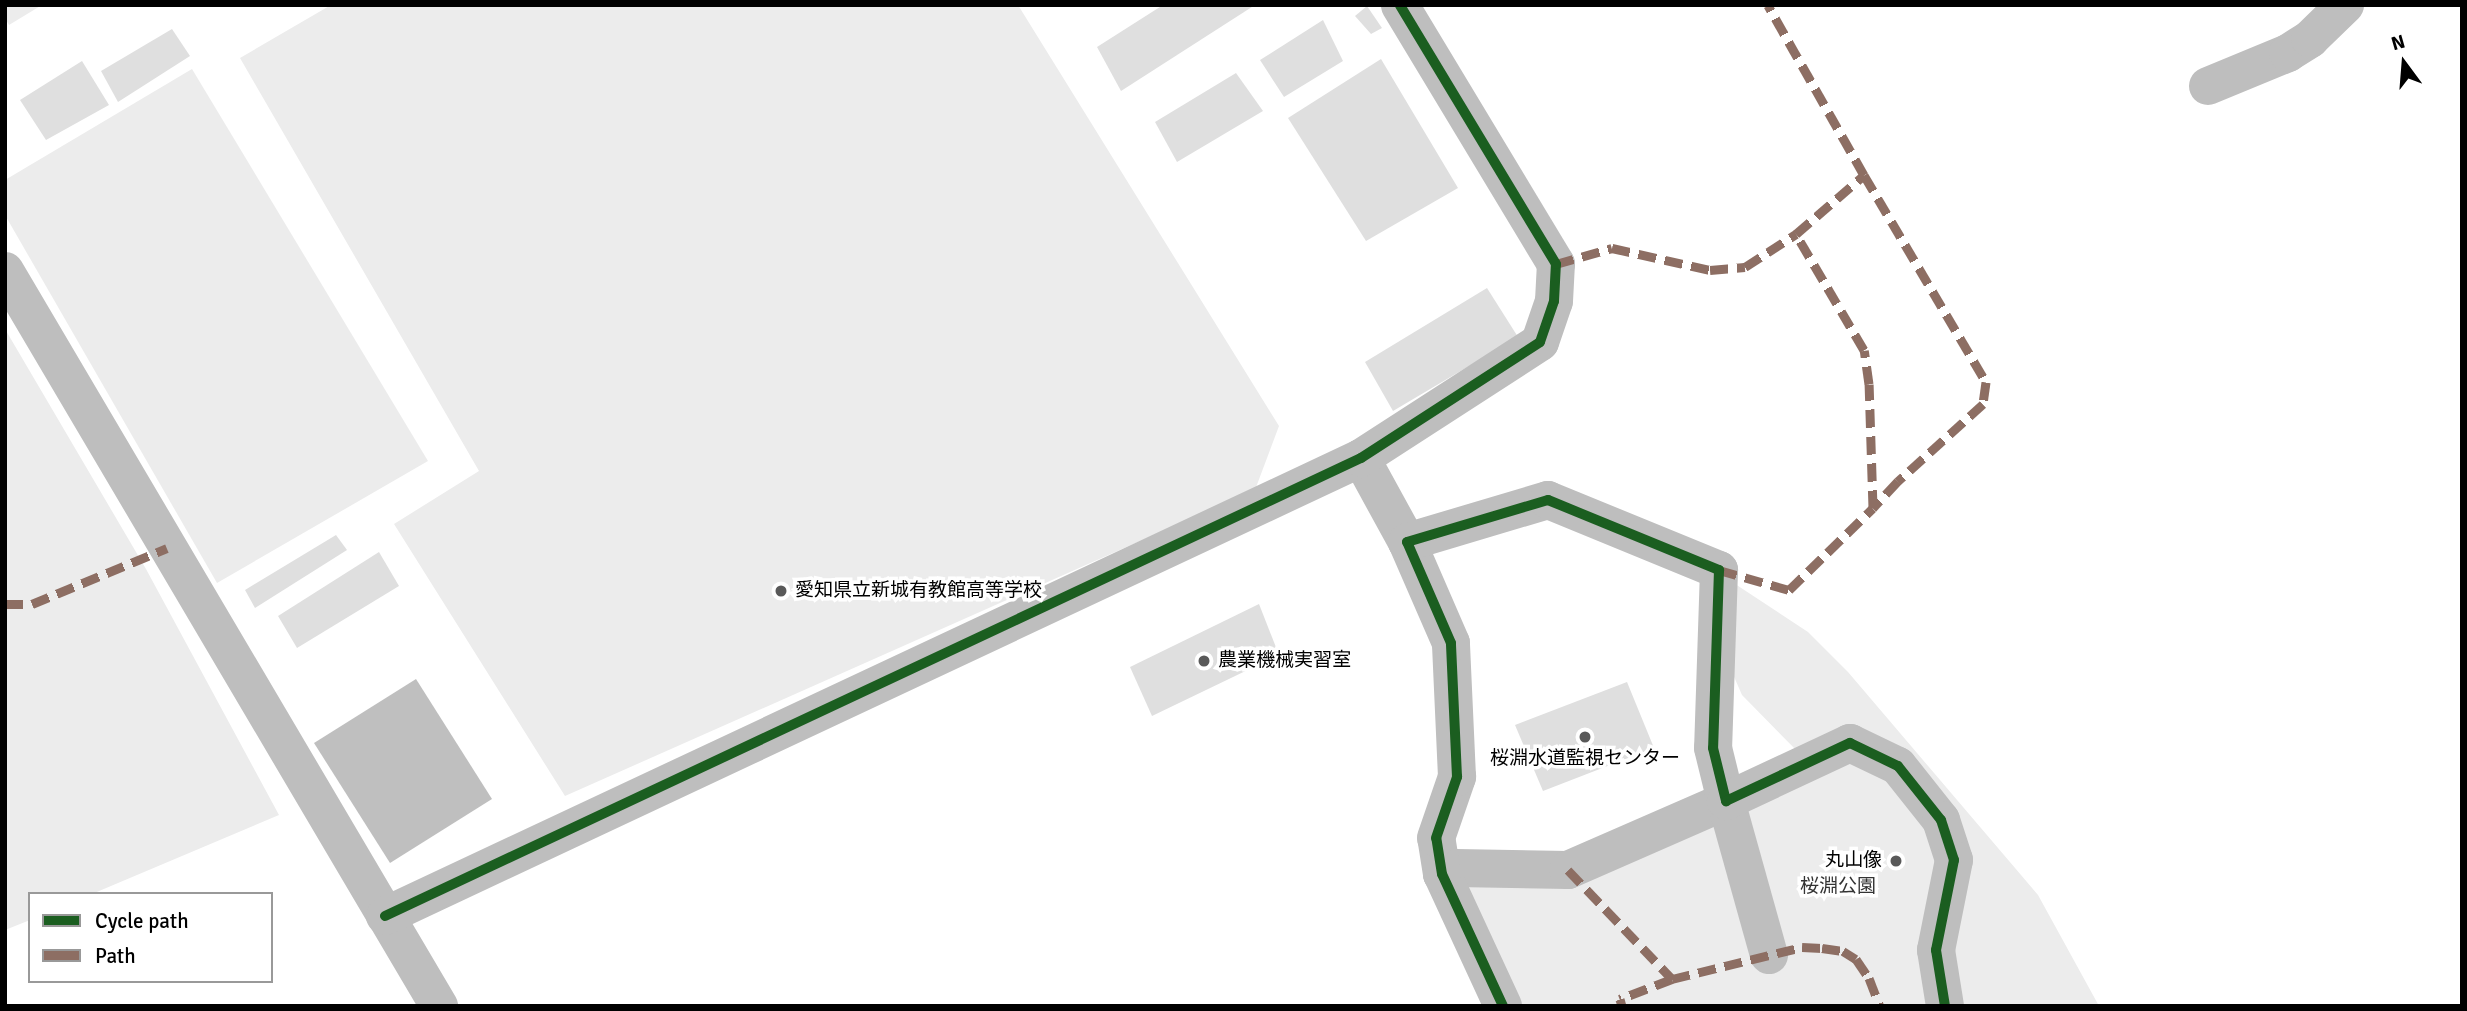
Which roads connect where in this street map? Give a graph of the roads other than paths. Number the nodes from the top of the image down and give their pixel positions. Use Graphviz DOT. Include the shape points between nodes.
graph roads {
  1 [pos="1400,5"];
  2 [pos="2345,5"];
  3 [pos="2207,86"];
  4 [pos="5,271"];
  5 [pos="1361,458"];
  6 [pos="1407,542"];
  7 [pos="1726,801"];
  8 [pos="1442,874"];
  9 [pos="386,916"];
  10 [pos="1769,955"];
  11 [pos="439,1006"];
  12 [pos="1503,1006"];
  13 [pos="1945,1006"];
  1 -- 5 [label="street" via="1556,264 1554,301 1540,342"];
  2 -- 3 [label="street" via="2288,53"];
  4 -- 9 [label="street"];
  5 -- 6 [label="street"];
  5 -- 9 [label="street"];
  6 -- 7 [label="street" via="1548,499 1719,570 1713,748"];
  6 -- 8 [label="street" via="1451,643 1457,777 1436,838"];
  7 -- 8 [label="street" via="1568,870 1456,868"];
  7 -- 10 [label="street"];
  7 -- 13 [label="street" via="1850,743 1898,766 1941,820 1954,860 1936,950"];
  8 -- 12 [label="street"];
  9 -- 11 [label="street"];
}
